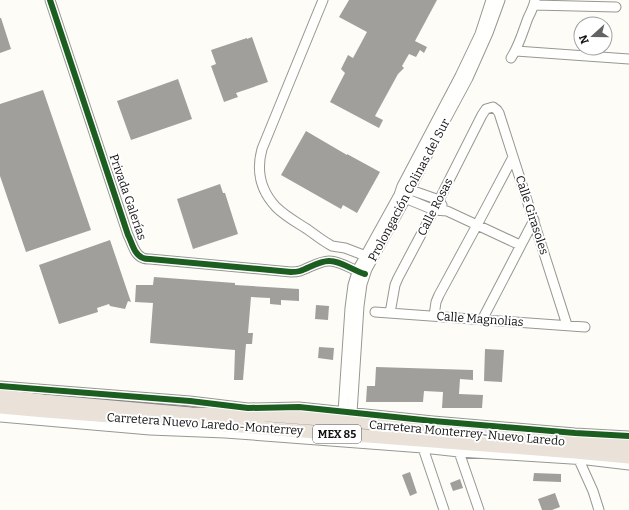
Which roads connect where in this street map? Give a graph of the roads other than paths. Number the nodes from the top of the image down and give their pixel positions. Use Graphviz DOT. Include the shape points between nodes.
graph roads {
  1 [pos="50,0"];
  2 [pos="324,0"];
  3 [pos="491,0"];
  4 [pos="500,0"];
  5 [pos="535,3"];
  6 [pos="616,7"];
  7 [pos="629,59"];
  8 [pos="493,108"];
  9 [pos="513,157"];
  10 [pos="406,188"];
  11 [pos="402,197"];
  12 [pos="438,200"];
  13 [pos="434,210"];
  14 [pos="447,211"];
  15 [pos="534,220"];
  16 [pos="477,225"];
  17 [pos="520,245"];
  18 [pos="332,246"];
  19 [pos="369,257"];
  20 [pos="329,261"];
  21 [pos="361,273"];
  22 [pos="375,312"];
  23 [pos="390,313"];
  24 [pos="434,316"];
  25 [pos="482,320"];
  26 [pos="567,326"];
  27 [pos="585,328"];
  28 [pos="0,386"];
  29 [pos="0,396"];
  30 [pos="44,406"];
  31 [pos="0,407"];
  32 [pos="248,408"];
  33 [pos="268,408"];
  34 [pos="191,414"];
  35 [pos="342,415"];
  36 [pos="0,417"];
  37 [pos="172,421"];
  38 [pos="433,422"];
  39 [pos="387,424"];
  40 [pos="225,433"];
  41 [pos="629,436"];
  42 [pos="629,446"];
  43 [pos="423,448"];
  44 [pos="459,452"];
  45 [pos="629,457"];
  46 [pos="583,460"];
  47 [pos="629,461"];
  48 [pos="629,464"];
  49 [pos="444,510"];
  50 [pos="479,510"];
  51 [pos="599,510"];
  1 -- 20 [label="street, Privada Galerías" via="128,235 137,254 150,260 291,272"];
  2 -- 18 [label="street" via="266,139 260,156 259,171 265,192 277,208"];
  3 -- 10 [label="street, Prolongación Colinas del Sur" via="480,34"];
  4 -- 10 [label="street, Prolongación Colinas del Sur" via="468,78"];
  5 -- 6 [label="street"];
  5 -- 7 [label="street" via="514,55"];
  8 -- 9 [label="street, Calle Girasoles" via="499,113"];
  8 -- 12 [label="street, Calle Rosas" via="486,109 482,115"];
  9 -- 15 [label="street, Calle Girasoles"];
  9 -- 16 [label="street"];
  10 -- 11 [label="street, Prolongación Colinas del Sur"];
  10 -- 12 [label="street"];
  11 -- 13 [label="street"];
  11 -- 19 [label="street, Prolongación Colinas del Sur"];
  12 -- 13 [label="street, Calle Rosas"];
  12 -- 14 [label="street"];
  13 -- 14 [label="street"];
  13 -- 23 [label="street, Calle Rosas" via="395,285"];
  14 -- 16 [label="street"];
  15 -- 17 [label="street"];
  15 -- 26 [label="street, Calle Girasoles"];
  16 -- 17 [label="street"];
  16 -- 24 [label="street" via="439,295"];
  17 -- 25 [label="street"];
  18 -- 19 [label="street"];
  18 -- 20 [label="street"];
  19 -- 21 [label="street, Prolongación Colinas del Sur"];
  20 -- 21 [label="street"];
  21 -- 35 [label="street, Prolongación Colinas del Sur" via="353,285"];
  22 -- 23 [label="street, Calle Magnolias"];
  23 -- 24 [label="street, Calle Magnolias"];
  24 -- 25 [label="street, Calle Magnolias"];
  25 -- 26 [label="street, Calle Magnolias"];
  26 -- 27 [label="street, Calle Magnolias"];
  28 -- 32 [label="street"];
  29 -- 30 [label="highway, MEX 85"];
  30 -- 31 [label="highway, MEX 85"];
  30 -- 34 [label="highway, Carretera Monterrey-Nuevo Laredo / MEX 85"];
  30 -- 37 [label="highway, Carretera Nuevo Laredo-Monterrey / MEX 85"];
  32 -- 33 [label="street"];
  32 -- 34 [label="highway"];
  33 -- 35 [label="highway" via="322,416"];
  34 -- 35 [label="highway, Carretera Monterrey-Nuevo Laredo / MEX 85"];
  35 -- 38 [label="street"];
  35 -- 39 [label="highway, Carretera Monterrey-Nuevo Laredo / MEX 85"];
  36 -- 40 [label="street" via="150,430"];
  37 -- 40 [label="highway"];
  37 -- 45 [label="highway, Carretera Nuevo Laredo-Monterrey / MEX 85"];
  38 -- 39 [label="highway"];
  38 -- 41 [label="street"];
  39 -- 42 [label="highway, Carretera Monterrey-Nuevo Laredo / MEX 85"];
  40 -- 43 [label="street"];
  43 -- 44 [label="street"];
  43 -- 49 [label="street"];
  44 -- 46 [label="street"];
  44 -- 50 [label="street"];
  46 -- 47 [label="highway"];
  46 -- 48 [label="street"];
  46 -- 51 [label="street"];
}
